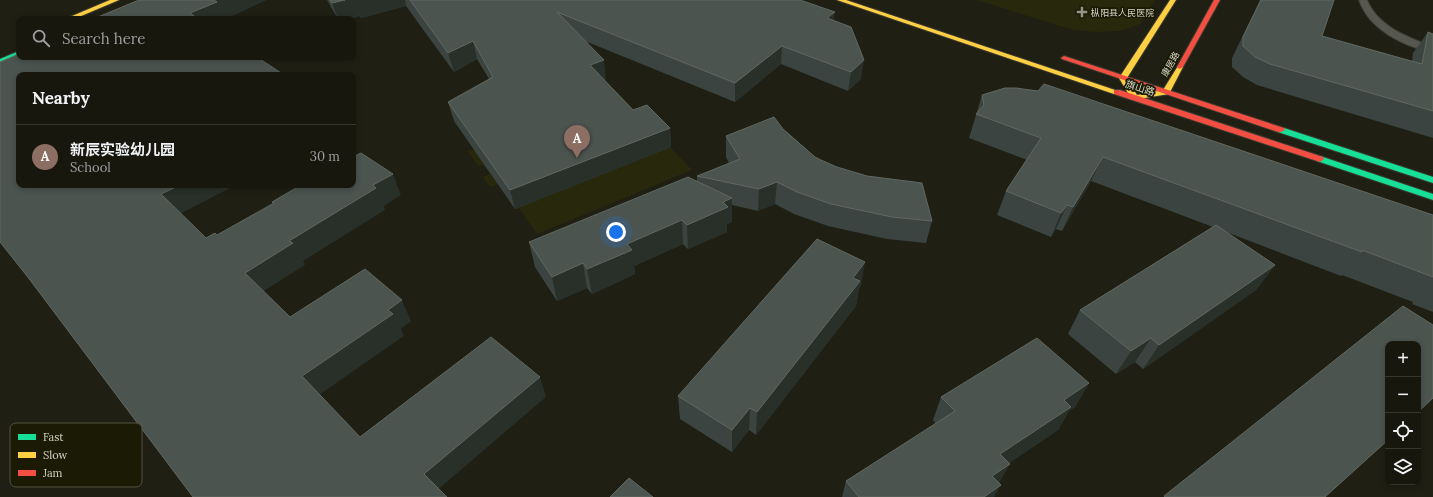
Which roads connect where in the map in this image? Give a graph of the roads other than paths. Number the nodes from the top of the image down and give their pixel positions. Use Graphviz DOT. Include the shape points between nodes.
graph roads {
  1 [pos="116,0"];
  2 [pos="840,0"];
  3 [pos="1173,0"];
  4 [pos="1217,0"];
  5 [pos="1363,0"];
  6 [pos="76,16"];
  7 [pos="1433,50"];
  8 [pos="16,54"];
  9 [pos="1055,56"];
  10 [pos="0,61"];
  11 [pos="1123,78"];
  12 [pos="1166,92"];
  13 [pos="1135,98"];
  14 [pos="1433,180"];
  15 [pos="1433,197"];
  1 -- 6 [label="main road"];
  2 -- 13 [label="main road, 旗山路"];
  3 -- 11 [label="main road"];
  4 -- 12 [label="main road, 康居路"];
  5 -- 7 [label="lane" via="1364,7 1374,20 1395,34"];
  8 -- 10 [label="main road"];
  9 -- 11 [label="main road, 旗山路"];
  11 -- 12 [label="main road, 旗山路"];
  11 -- 13 [label="main road"];
  12 -- 13 [label="main road, 康居路"];
  12 -- 14 [label="main road, 旗山路"];
  13 -- 15 [label="main road, 旗山路"];
}
